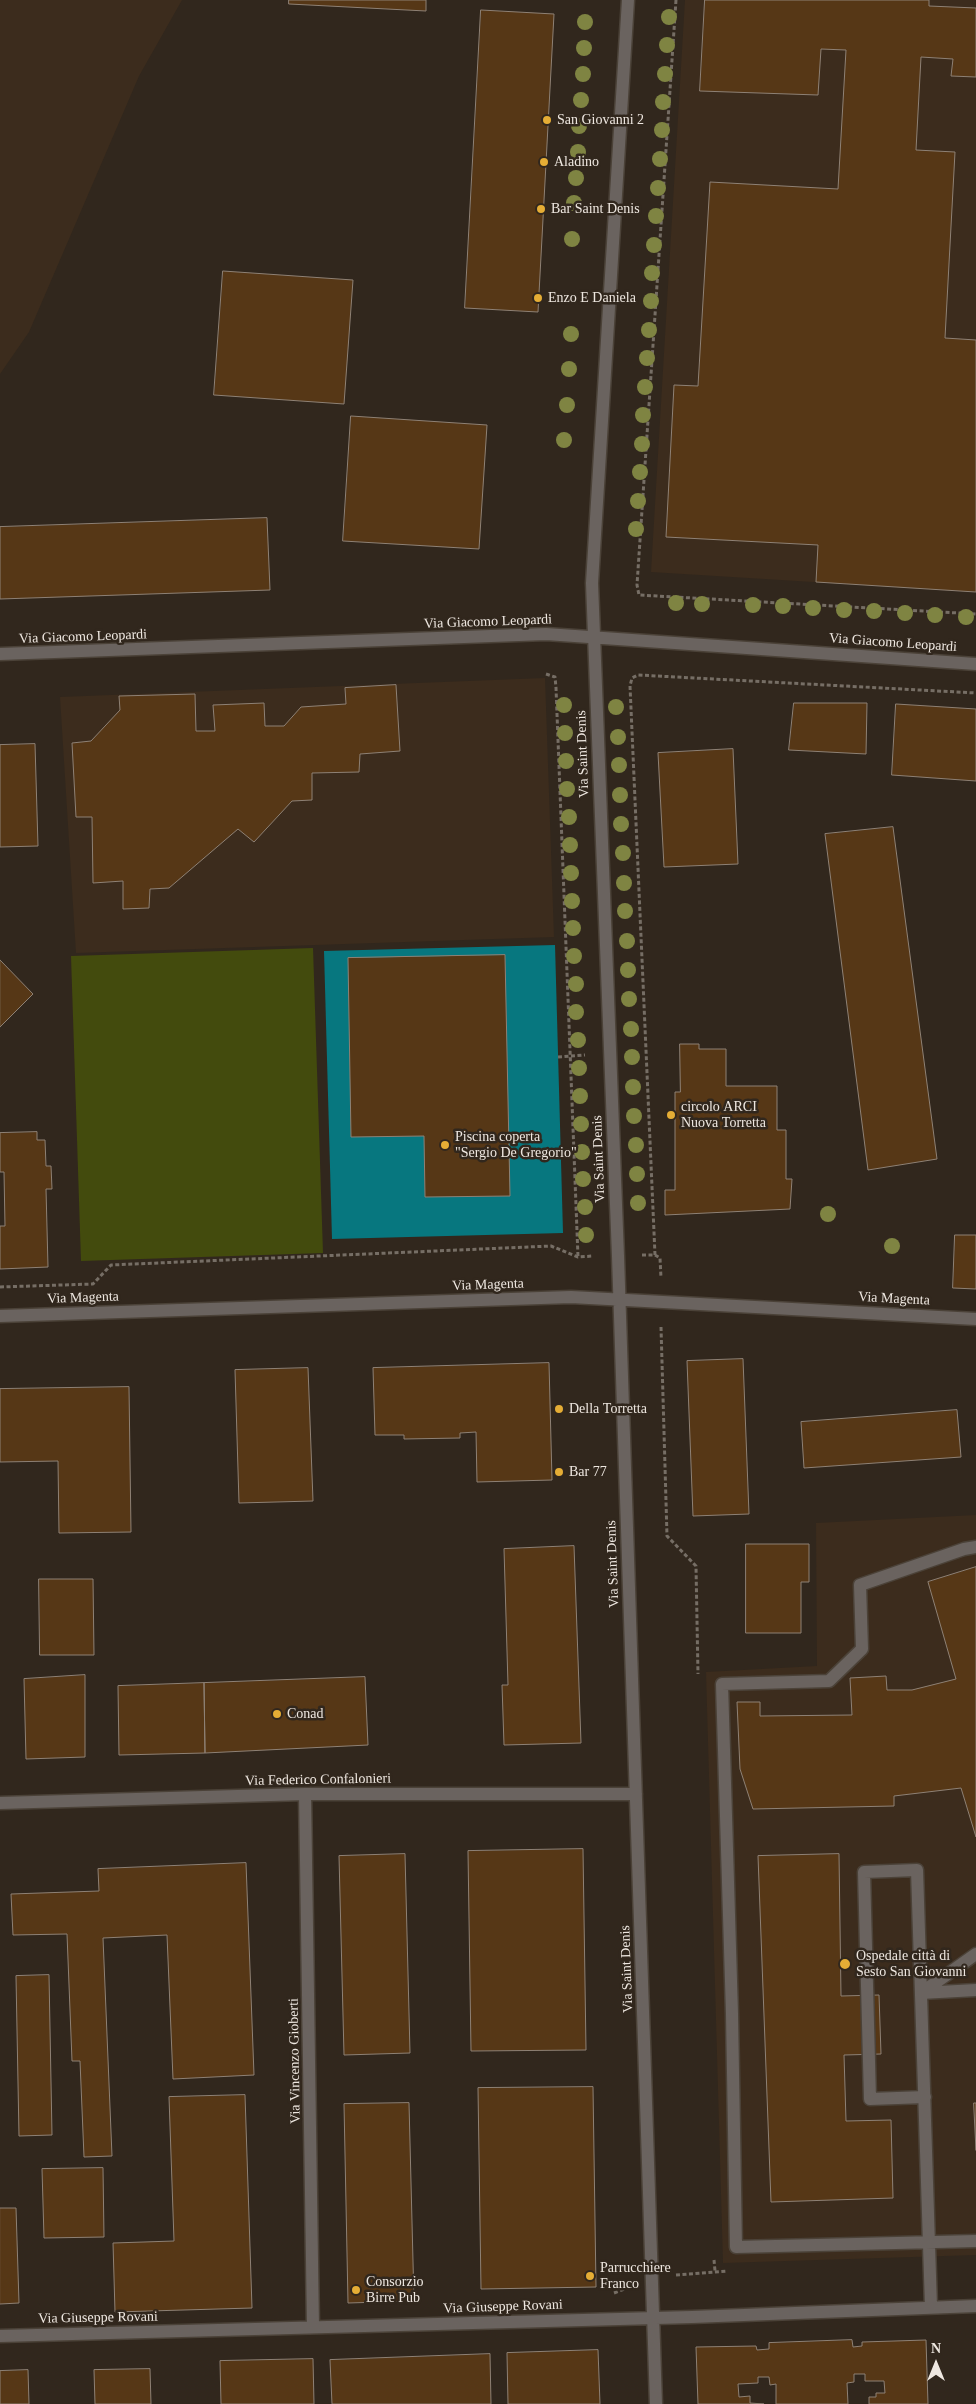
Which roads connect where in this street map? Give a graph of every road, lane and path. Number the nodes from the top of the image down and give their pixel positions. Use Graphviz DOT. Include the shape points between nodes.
graph roads {
  1 [pos="628,0"];
  2 [pos="676,0"];
  3 [pos="976,614"];
  4 [pos="594,637"];
  5 [pos="0,654"];
  6 [pos="976,664"];
  7 [pos="546,674"];
  8 [pos="976,693"];
  9 [pos="569,1056"];
  10 [pos="558,1057"];
  11 [pos="660,1258"];
  12 [pos="0,1287"];
  13 [pos="619,1299"];
  14 [pos="0,1316"];
  15 [pos="976,1319"];
  16 [pos="662,1339"];
  17 [pos="976,1547"];
  18 [pos="699,1682"];
  19 [pos="305,1794"];
  20 [pos="636,1794"];
  21 [pos="0,1803"];
  22 [pos="976,1954"];
  23 [pos="976,1990"];
  24 [pos="921,1993"];
  25 [pos="925,2097"];
  26 [pos="976,2241"];
  27 [pos="930,2242"];
  28 [pos="713,2252"];
  29 [pos="715,2272"];
  30 [pos="976,2306"];
  31 [pos="931,2307"];
  32 [pos="653,2318"];
  33 [pos="313,2327"];
  34 [pos="0,2336"];
  35 [pos="656,2404"];
  1 -- 4 [label="street, Via Saint Denis" via="592,583"];
  2 -- 3 [label="path" via="637,585 639,595"];
  4 -- 5 [label="street, Via Giacomo Leopardi" via="546,634"];
  4 -- 6 [label="street, Via Giacomo Leopardi"];
  4 -- 13 [label="street, Via Saint Denis"];
  7 -- 9 [label="path" via="555,677 556,688"];
  8 -- 11 [label="path" via="638,675 632,678 655,1255"];
  9 -- 10 [label="path"];
  9 -- 12 [label="path" via="578,1257 551,1246 111,1265 93,1284"];
  13 -- 14 [label="street, Via Magenta" via="571,1297"];
  13 -- 15 [label="street, Via Magenta"];
  13 -- 20 [label="street, Via Saint Denis"];
  16 -- 18 [label="path" via="667,1536 696,1566"];
  17 -- 27 [label="street" via="860,1585 862,1649 830,1681 722,1684 736,2247"];
  19 -- 20 [label="street, Via Federico Confalonieri"];
  19 -- 21 [label="street, Via Federico Confalonieri"];
  19 -- 33 [label="street, Via Vincenzo Gioberti"];
  20 -- 32 [label="street, Via Saint Denis"];
  22 -- 24 [label="street"];
  23 -- 24 [label="street"];
  24 -- 25 [label="street"];
  24 -- 25 [label="street" via="917,1870 864,1872 870,2099"];
  25 -- 27 [label="street"];
  26 -- 27 [label="street"];
  27 -- 31 [label="street"];
  28 -- 29 [label="path"];
  30 -- 31 [label="street, Via Giuseppe Rovani"];
  31 -- 32 [label="street, Via Giuseppe Rovani"];
  32 -- 33 [label="street, Via Giuseppe Rovani"];
  32 -- 35 [label="street, Via Saint Denis"];
  33 -- 34 [label="street, Via Giuseppe Rovani"];
}
